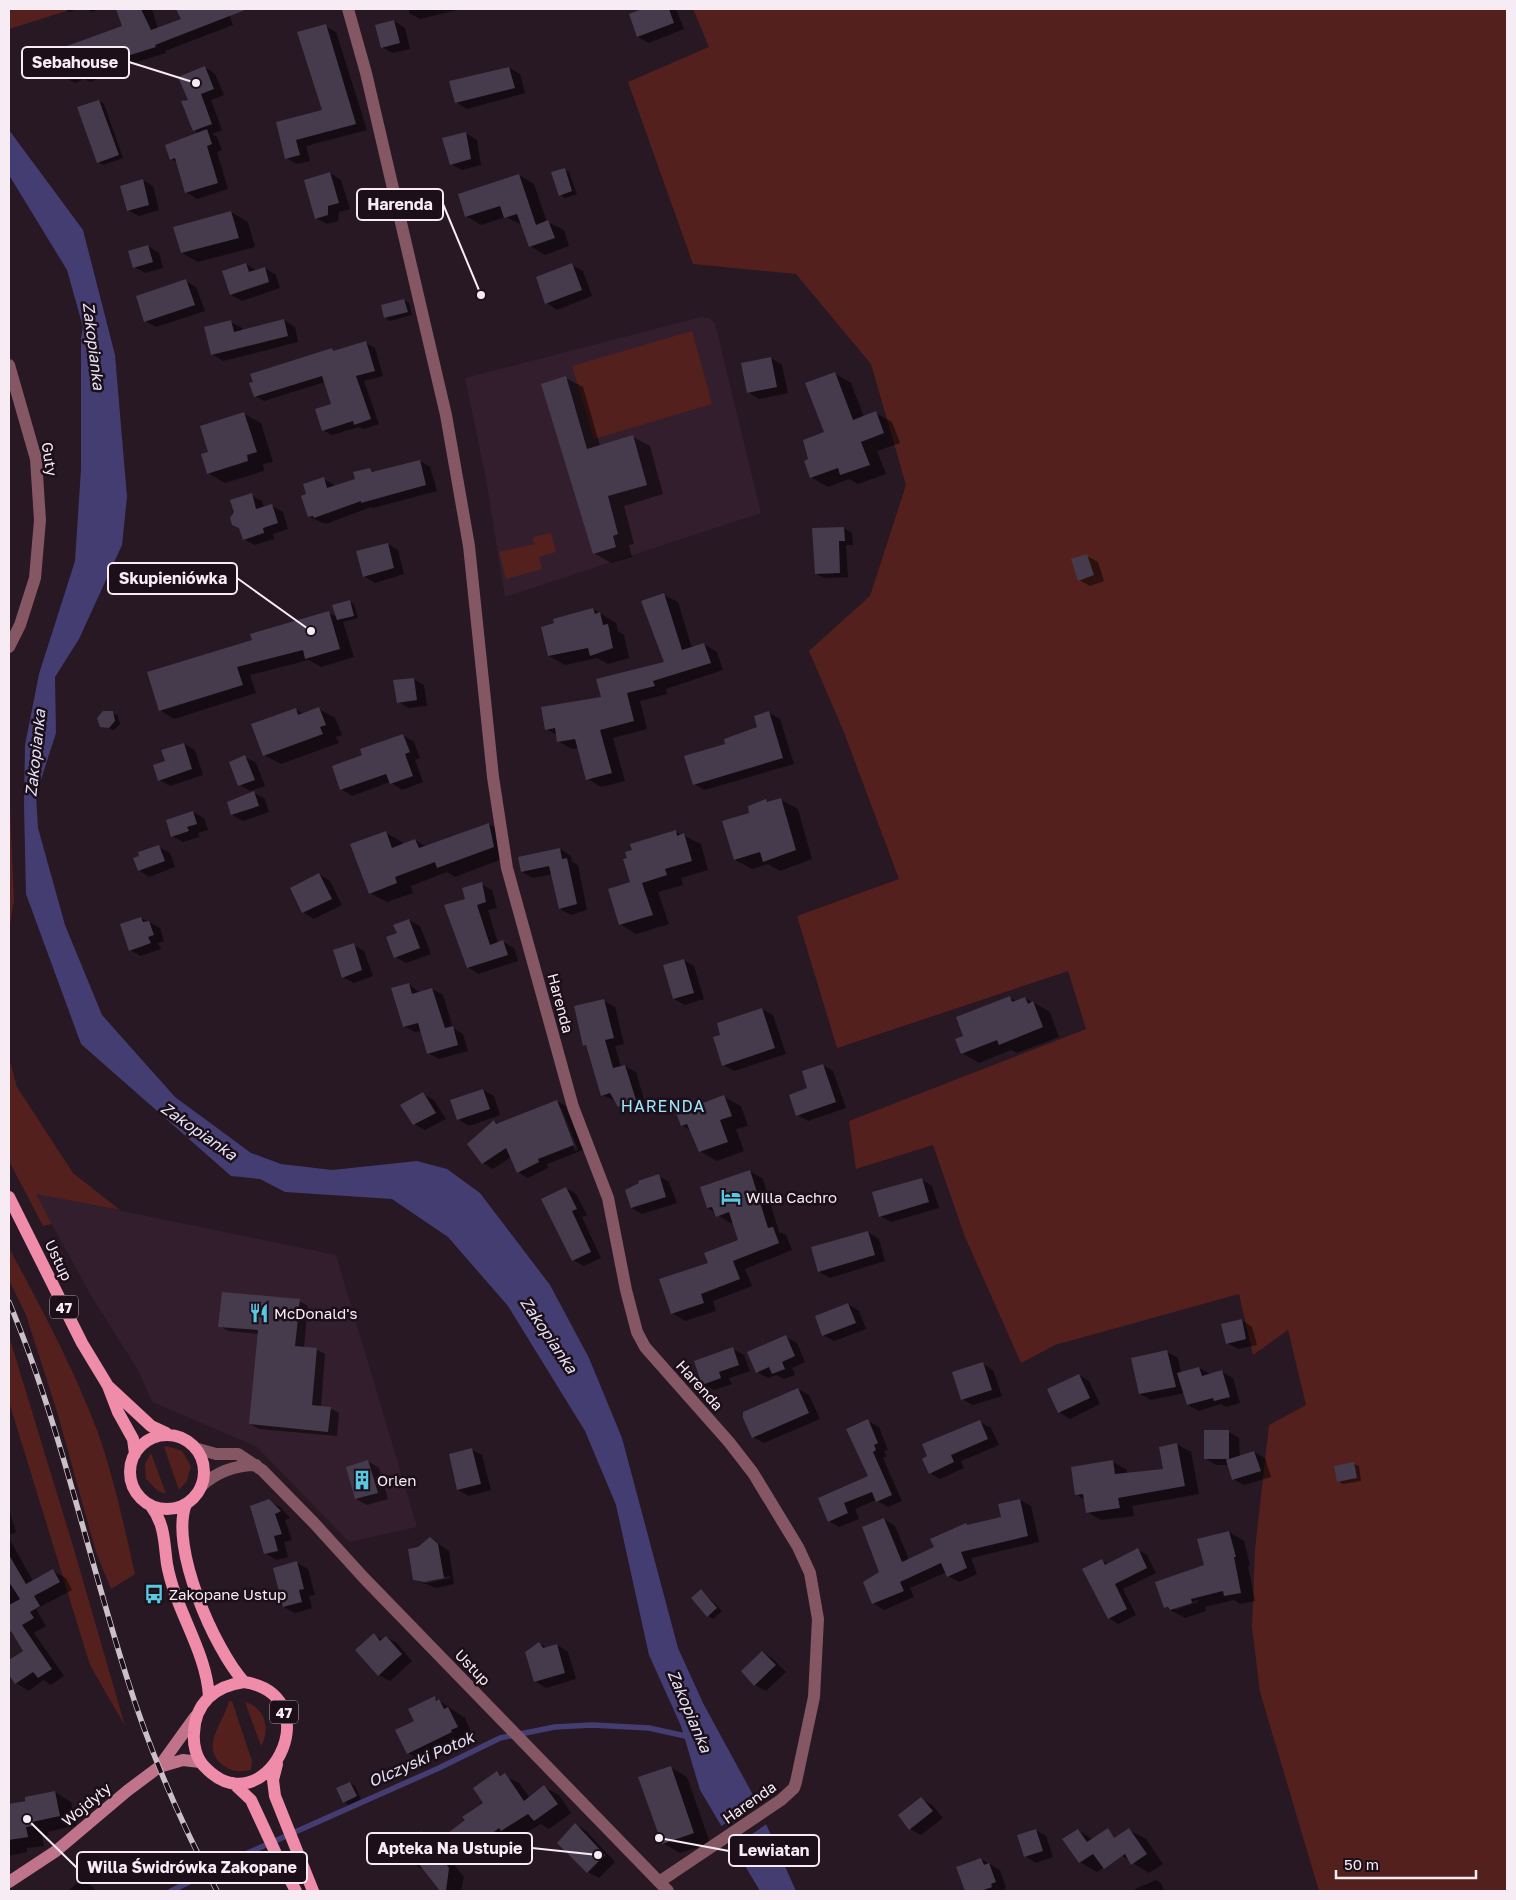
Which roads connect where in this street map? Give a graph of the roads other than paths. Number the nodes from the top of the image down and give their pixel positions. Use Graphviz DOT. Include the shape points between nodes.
graph roads {
  1 [pos="348,9"];
  2 [pos="9,365"];
  3 [pos="9,647"];
  4 [pos="9,1197"];
  5 [pos="108,1386"];
  6 [pos="166,1433"];
  7 [pos="198,1449"];
  8 [pos="135,1454"];
  9 [pos="256,1465"];
  10 [pos="201,1486"];
  11 [pos="186,1504"];
  12 [pos="151,1506"];
  13 [pos="244,1682"];
  14 [pos="209,1696"];
  15 [pos="196,1716"];
  16 [pos="200,1762"];
  17 [pos="278,1762"];
  18 [pos="159,1767"];
  19 [pos="233,1783"];
  20 [pos="9,1882"];
  21 [pos="664,1887"];
  22 [pos="296,1891"];
  23 [pos="313,1891"];
  1 -- 21 [label="street, Harenda" via="370,89 446,415 468,546 493,777 508,868 573,1107 611,1206 623,1280 637,1332 645,1347 753,1473 804,1557 815,1591 818,1630 814,1697 794,1788 712,1847"];
  2 -- 3 [label="street, Guty" via="36,459 40,520 35,578 20,626"];
  4 -- 5 [label="main road, Ustup / 47" via="82,1343"];
  5 -- 6 [label="main road, Ustup / 47" via="151,1426"];
  5 -- 8 [label="main road, Ustup / 47" via="133,1439"];
  6 -- 7 [label="main road, 47" via="188,1440"];
  6 -- 8 [label="main road" via="147,1441"];
  7 -- 9 [label="street, Ustup" via="216,1454 238,1454"];
  7 -- 10 [label="main road" via="205,1468"];
  8 -- 12 [label="main road, 47" via="130,1466 131,1480 138,1495"];
  9 -- 10 [label="street" via="239,1466 217,1474"];
  9 -- 21 [label="street, Ustup"];
  10 -- 11 [label="main road, 47"];
  11 -- 12 [label="main road" via="168,1510"];
  11 -- 13 [label="main road, 47" via="181,1530 186,1564 220,1648"];
  12 -- 14 [label="main road, 47" via="162,1524 170,1575 205,1673"];
  13 -- 14 [label="main road" via="226,1686"];
  13 -- 17 [label="main road, 47" via="270,1694 285,1715 288,1738"];
  14 -- 15 [label="main road"];
  15 -- 16 [label="main road" via="193,1740"];
  15 -- 18 [label="street, Wojdyły"];
  16 -- 18 [label="street, Wojdyły" via="183,1760"];
  16 -- 19 [label="main road" via="216,1776"];
  17 -- 19 [label="main road, 47" via="258,1779"];
  17 -- 23 [label="main road, 47" via="273,1787 283,1820"];
  18 -- 20 [label="street, Wojdyły" via="56,1851"];
  19 -- 22 [label="main road" via="251,1800"];
}
